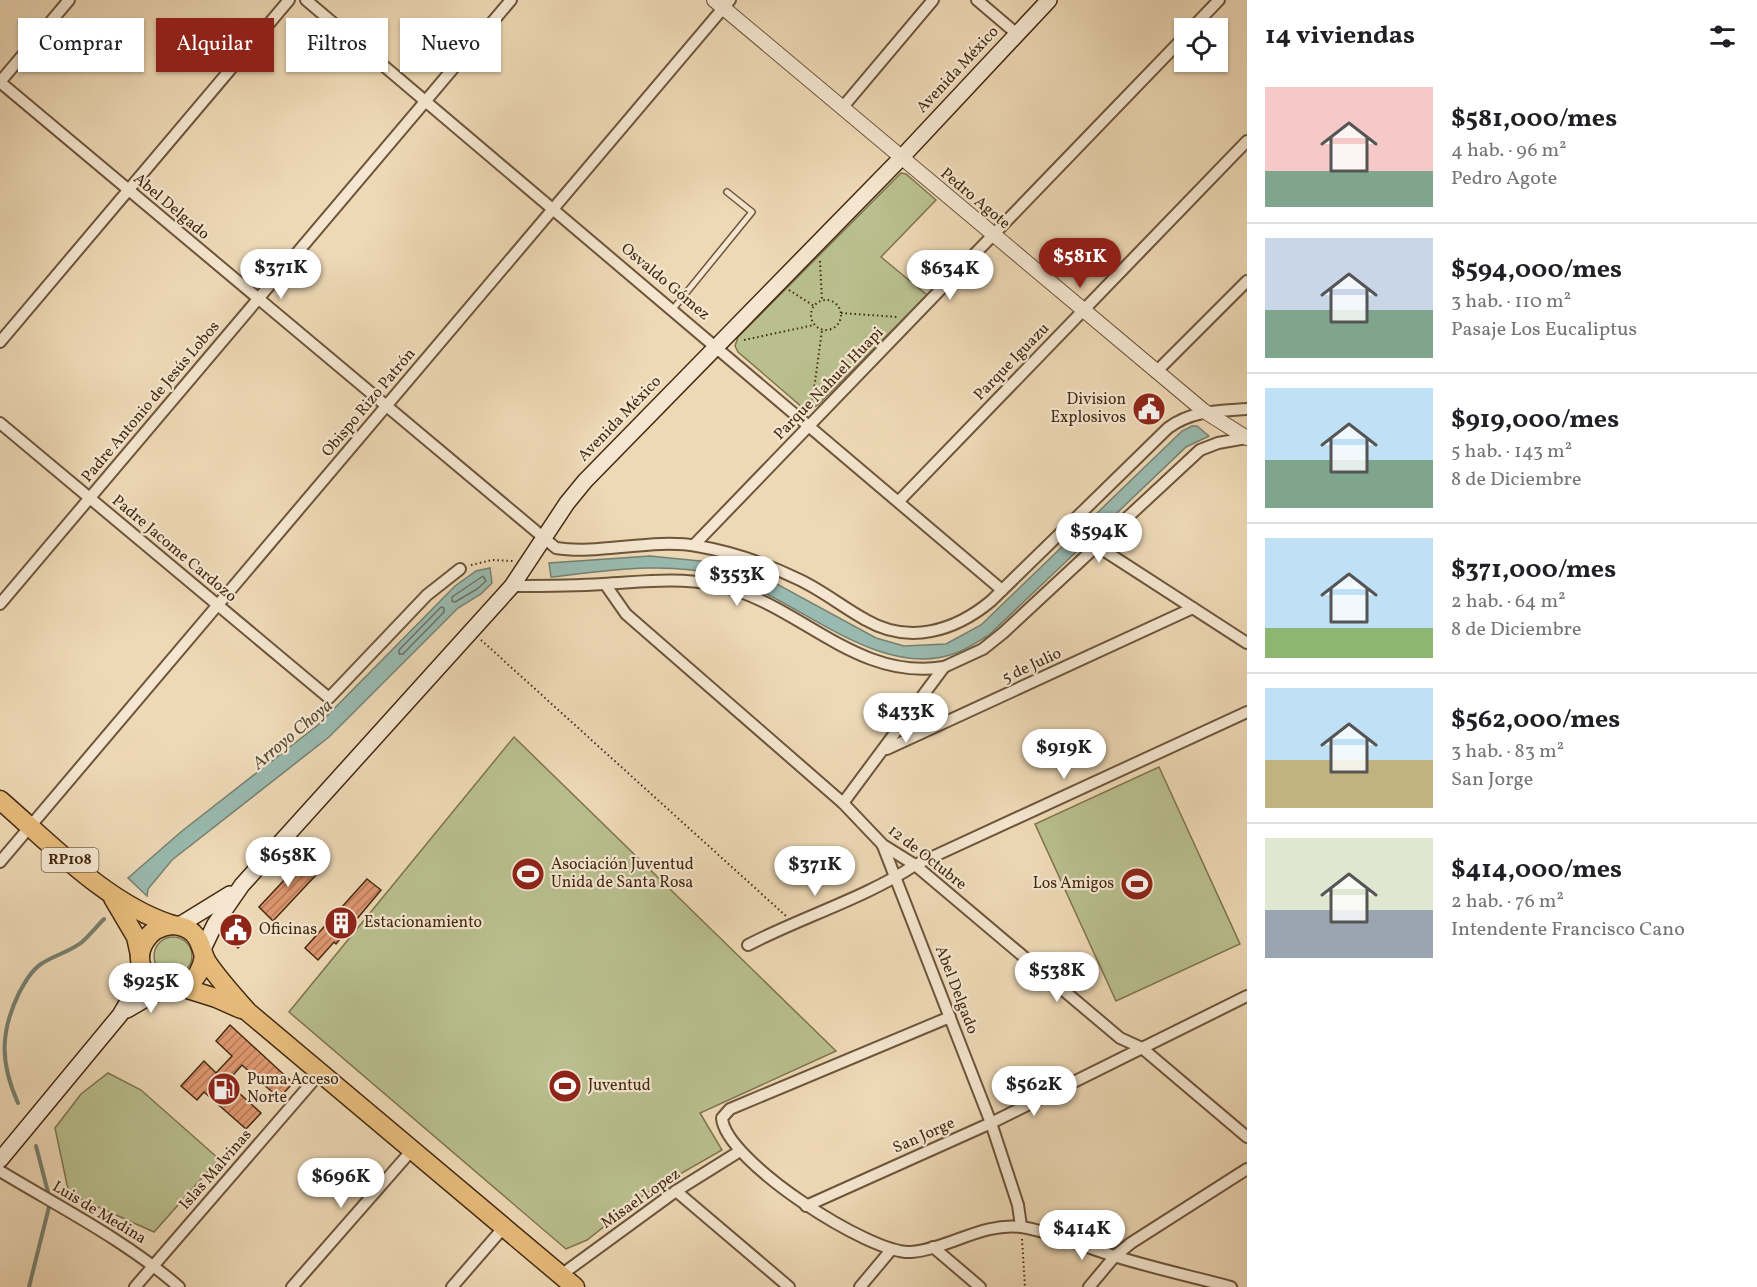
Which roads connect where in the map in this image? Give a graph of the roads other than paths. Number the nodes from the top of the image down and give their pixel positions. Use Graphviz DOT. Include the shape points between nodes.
graph roads {
  1 [pos="69,0"];
  2 [pos="289,0"];
  3 [pos="306,0"];
  4 [pos="511,0"];
  5 [pos="933,0"];
  6 [pos="977,0"];
  7 [pos="1049,0"];
  8 [pos="1219,0"];
  9 [pos="723,3"];
  10 [pos="1202,18"];
  11 [pos="1017,34"];
  12 [pos="1174,47"];
  13 [pos="0,82"];
  14 [pos="426,101"];
  15 [pos="842,108"];
  16 [pos="1247,141"];
  17 [pos="901,158"];
  18 [pos="128,190"];
  19 [pos="727,192"];
  20 [pos="553,208"];
  21 [pos="993,236"];
  22 [pos="1247,280"];
  23 [pos="258,299"];
  24 [pos="673,309"];
  25 [pos="1082,311"];
  26 [pos="0,342"];
  27 [pos="716,346"];
  28 [pos="1156,372"];
  29 [pos="386,406"];
  30 [pos="1247,409"];
  31 [pos="1204,411"];
  32 [pos="0,423"];
  33 [pos="810,426"];
  34 [pos="1247,438"];
  35 [pos="90,498"];
  36 [pos="899,501"];
  37 [pos="544,539"];
  38 [pos="694,545"];
  39 [pos="1097,546"];
  40 [pos="460,569"];
  41 [pos="605,584"];
  42 [pos="512,586"];
  43 [pos="1002,590"];
  44 [pos="0,604"];
  45 [pos="218,605"];
  46 [pos="1193,608"];
  47 [pos="1247,643"];
  48 [pos="944,668"];
  49 [pos="1247,712"];
  50 [pos="884,750"];
  51 [pos="0,800"];
  52 [pos="843,803"];
  53 [pos="30,826"];
  54 [pos="883,845"];
  55 [pos="0,861"];
  56 [pos="915,865"];
  57 [pos="896,877"];
  58 [pos="242,885"];
  59 [pos="110,894"];
  60 [pos="176,925"];
  61 [pos="748,945"];
  62 [pos="203,953"];
  63 [pos="141,960"];
  64 [pos="176,988"];
  65 [pos="1247,996"];
  66 [pos="248,1012"];
  67 [pos="120,1015"];
  68 [pos="950,1017"];
  69 [pos="1142,1047"];
  70 [pos="320,1073"];
  71 [pos="991,1123"];
  72 [pos="1247,1137"];
  73 [pos="412,1150"];
  74 [pos="740,1151"];
  75 [pos="0,1160"];
  76 [pos="1247,1169"];
  77 [pos="0,1171"];
  78 [pos="676,1191"];
  79 [pos="806,1206"];
  80 [pos="1021,1226"];
  81 [pos="504,1227"];
  82 [pos="933,1247"];
  83 [pos="891,1250"];
  84 [pos="1115,1256"];
  85 [pos="154,1265"];
  86 [pos="561,1275"];
  87 [pos="135,1287"];
  88 [pos="180,1287"];
  89 [pos="292,1287"];
  90 [pos="452,1287"];
  91 [pos="575,1287"];
  92 [pos="789,1287"];
  93 [pos="860,1287"];
  94 [pos="980,1287"];
  95 [pos="1089,1287"];
  96 [pos="1231,1287"];
  1 -- 13 [label="street"];
  2 -- 18 [label="street"];
  3 -- 14 [label="street, Osvaldo Gómez"];
  4 -- 14 [label="street, Padre Antonio de Jesús Lobos"];
  5 -- 15 [label="street"];
  6 -- 11 [label="street"];
  7 -- 11 [label="main road, Avenida México"];
  8 -- 10 [label="street"];
  9 -- 15 [label="street, Pedro Agote"];
  9 -- 20 [label="street, Obispo Rizo Patrón"];
  11 -- 17 [label="main road, Avenida México"];
  12 -- 21 [label="street, Parque Nahuel Huapi"];
  13 -- 18 [label="street, Abel Delgado"];
  14 -- 20 [label="street, Osvaldo Gómez"];
  14 -- 23 [label="street, Padre Antonio de Jesús Lobos"];
  15 -- 17 [label="street, Pedro Agote"];
  16 -- 25 [label="street, Parque Iguazu"];
  17 -- 21 [label="street, Pedro Agote"];
  17 -- 27 [label="main road, Avenida México"];
  18 -- 23 [label="street, Abel Delgado"];
  18 -- 26 [label="street"];
  19 -- 24 [label="lane" via="752,212"];
  20 -- 24 [label="street, Osvaldo Gómez"];
  20 -- 29 [label="street, Obispo Rizo Patrón"];
  21 -- 25 [label="street, Pedro Agote"];
  21 -- 33 [label="street, Parque Nahuel Huapi"];
  22 -- 28 [label="street"];
  23 -- 29 [label="street, Abel Delgado"];
  23 -- 35 [label="street, Padre Antonio de Jesús Lobos"];
  24 -- 27 [label="street, Osvaldo Gómez"];
  25 -- 28 [label="street, Pedro Agote"];
  25 -- 36 [label="street, Parque Iguazu"];
  27 -- 33 [label="street, Osvaldo Gómez"];
  27 -- 37 [label="main road, Avenida México" via="585,481"];
  28 -- 31 [label="street, Pedro Agote"];
  29 -- 37 [label="street, Abel Delgado"];
  29 -- 45 [label="street, Obispo Rizo Patrón"];
  30 -- 31 [label="street, Abel Delgado"];
  31 -- 34 [label="street, Pedro Agote"];
  31 -- 43 [label="street, Abel Delgado" via="1183,417 1168,428"];
  32 -- 35 [label="street, Padre Jacome Cardozo"];
  33 -- 36 [label="street, Osvaldo Gómez"];
  33 -- 38 [label="street, Parque Nahuel Huapi"];
  34 -- 39 [label="street" via="1200,450"];
  35 -- 44 [label="street, Padre Antonio de Jesús Lobos"];
  35 -- 45 [label="street, Padre Jacome Cardozo"];
  36 -- 43 [label="street, Osvaldo Gómez"];
  37 -- 38 [label="street, Abel Delgado" via="565,550"];
  37 -- 42 [label="main road, Avenida México"];
  38 -- 43 [label="street, Abel Delgado" via="749,558 802,581 868,622 896,632 926,633 950,627 977,612"];
  39 -- 46 [label="street"];
  39 -- 48 [label="street" via="1004,633 983,649"];
  40 -- 45 [label="street, Padre Jacome Cardozo" via="427,595 329,698"];
  41 -- 42 [label="street"];
  41 -- 48 [label="street" via="680,580 718,585 753,598 869,660 891,666"];
  41 -- 52 [label="street, 12 de Octubre" via="626,614"];
  42 -- 58 [label="main road, Avenida México"];
  45 -- 53 [label="street, Obispo Rizo Patrón"];
  46 -- 47 [label="street"];
  46 -- 50 [label="street, 5 de Julio"];
  48 -- 50 [label="street"];
  49 -- 56 [label="street"];
  50 -- 52 [label="street"];
  51 -- 53 [label="main road, RP108"];
  52 -- 54 [label="street, 12 de Octubre"];
  53 -- 55 [label="street, Obispo Rizo Patrón"];
  53 -- 59 [label="main road, RP108"];
  54 -- 56 [label="street, 12 de Octubre"];
  54 -- 57 [label="street, Abel Delgado"];
  56 -- 57 [label="street"];
  56 -- 69 [label="street, 12 de Octubre" via="1120,1038"];
  57 -- 61 [label="street"];
  57 -- 68 [label="street, Abel Delgado"];
  58 -- 60 [label="main road, Avenida México" via="204,912"];
  58 -- 62 [label="main road, Avenida México" via="215,924"];
  59 -- 60 [label="main road, RP108" via="151,917"];
  59 -- 63 [label="main road, RP108" via="136,937"];
  60 -- 62 [label="main road, RP108" via="194,934"];
  60 -- 63 [label="main road" via="154,930 142,945"];
  62 -- 64 [label="main road" via="198,975"];
  62 -- 66 [label="main road, RP108"];
  63 -- 64 [label="main road, RP108" via="152,981"];
  63 -- 67 [label="main road" via="138,984"];
  64 -- 66 [label="main road, RP108" via="216,998"];
  64 -- 67 [label="main road" via="140,1001"];
  65 -- 69 [label="street, San Jorge"];
  66 -- 70 [label="main road, RP108"];
  67 -- 75 [label="main road"];
  68 -- 71 [label="street, Abel Delgado"];
  68 -- 74 [label="street" via="730,1109 722,1118 723,1130"];
  69 -- 71 [label="street, San Jorge"];
  69 -- 72 [label="street, 12 de Octubre"];
  70 -- 73 [label="main road, RP108"];
  70 -- 85 [label="street, Islas Malvinas"];
  71 -- 79 [label="street, San Jorge"];
  71 -- 80 [label="street, Abel Delgado"];
  73 -- 81 [label="main road, RP108"];
  73 -- 89 [label="street"];
  74 -- 78 [label="street, Misael Lopez"];
  74 -- 79 [label="street"];
  76 -- 84 [label="street"];
  77 -- 85 [label="street, Luis de Medina"];
  78 -- 86 [label="street, Misael Lopez"];
  78 -- 92 [label="street"];
  79 -- 83 [label="street"];
  80 -- 82 [label="street" via="969,1234"];
  80 -- 84 [label="street"];
  81 -- 86 [label="main road, RP108"];
  81 -- 90 [label="street"];
  82 -- 83 [label="street" via="911,1252"];
  82 -- 94 [label="street"];
  83 -- 93 [label="street"];
  84 -- 95 [label="street"];
  84 -- 96 [label="street"];
  85 -- 87 [label="street, Islas Malvinas"];
  85 -- 88 [label="street, Luis de Medina"];
  86 -- 91 [label="main road, RP108"];
}
